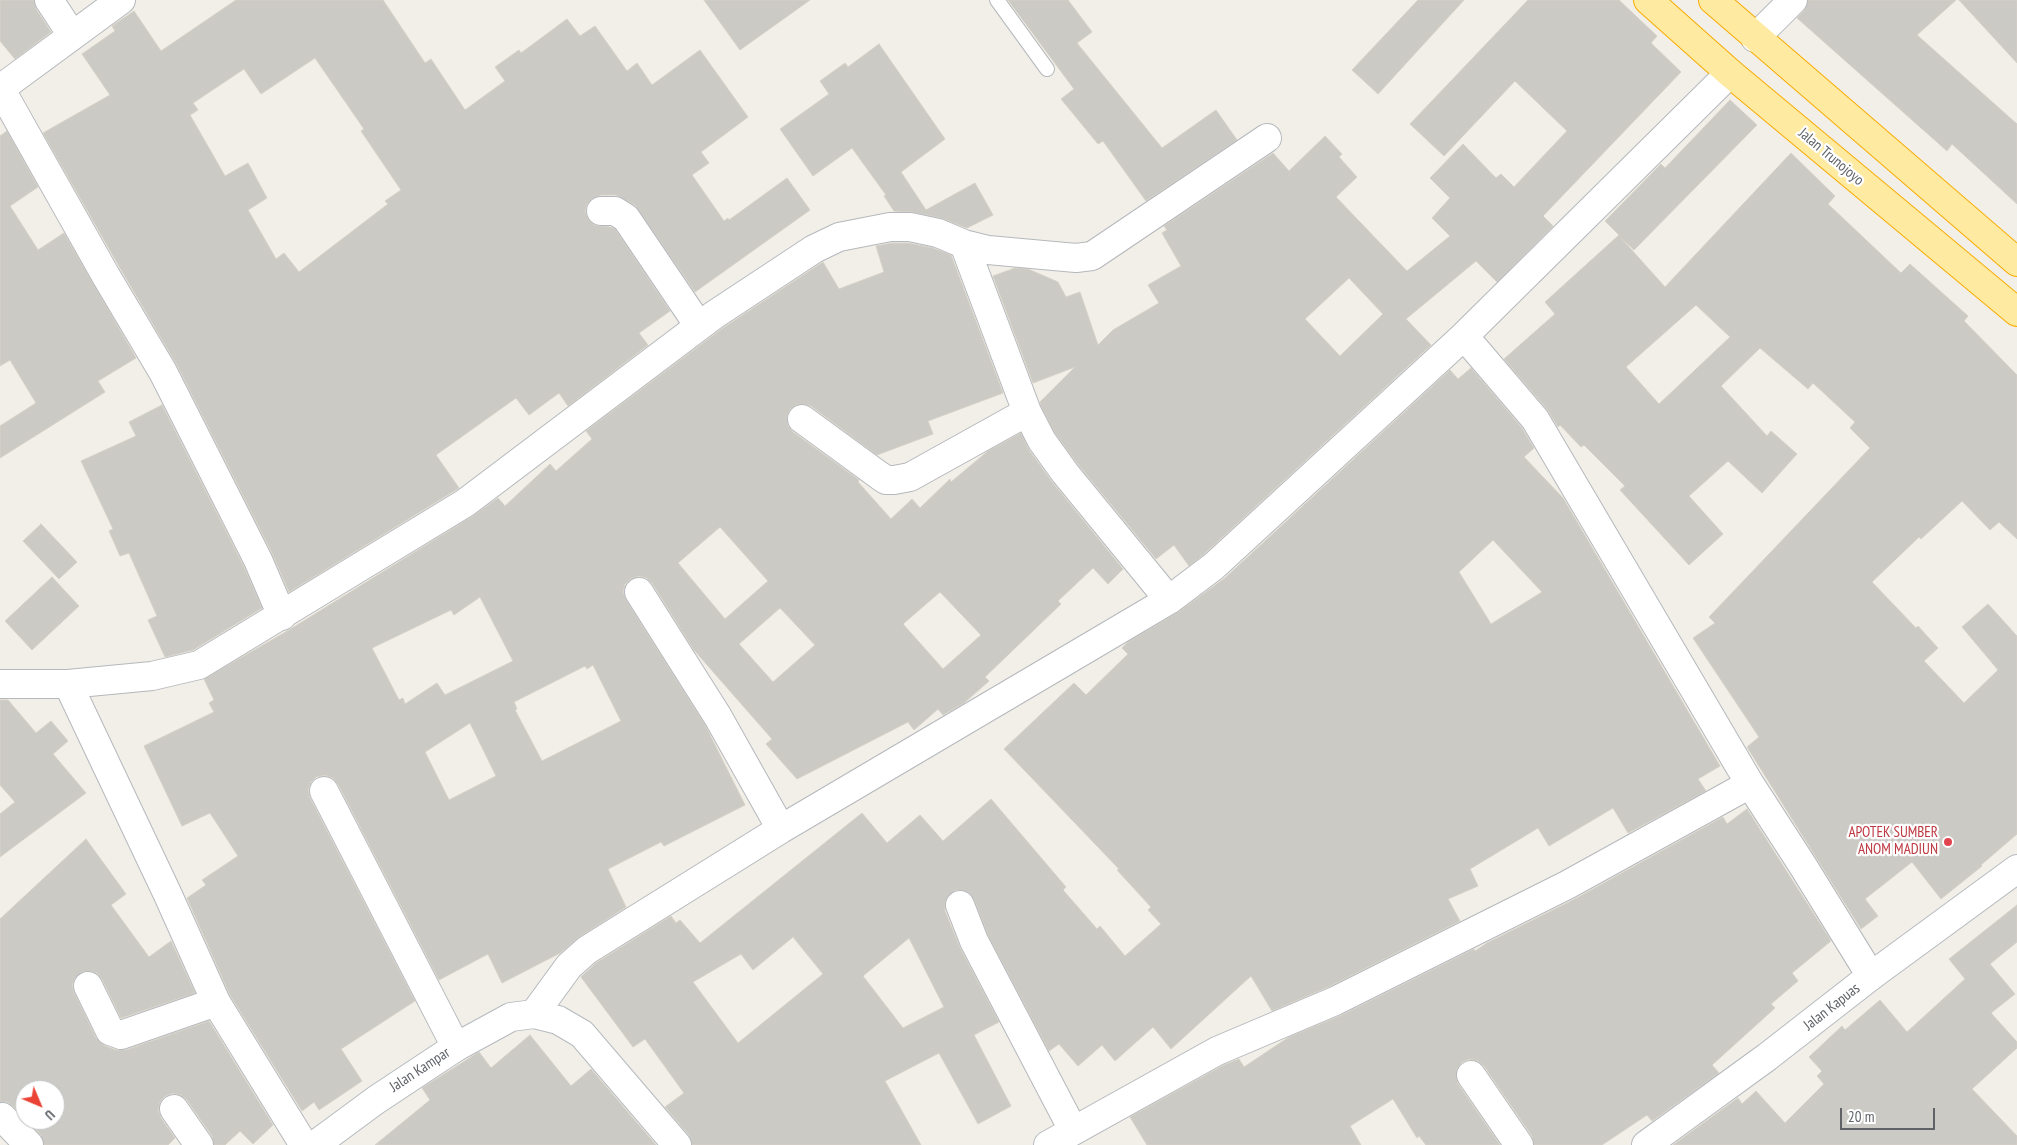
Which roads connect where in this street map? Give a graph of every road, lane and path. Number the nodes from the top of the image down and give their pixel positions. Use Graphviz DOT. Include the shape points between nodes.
graph roads {
  1 [pos="49,0"];
  2 [pos="121,0"];
  3 [pos="997,0"];
  4 [pos="1648,0"];
  5 [pos="1713,0"];
  6 [pos="1793,0"];
  7 [pos="72,34"];
  8 [pos="1755,38"];
  9 [pos="1047,69"];
  10 [pos="1730,73"];
  11 [pos="0,89"];
  12 [pos="1267,138"];
  13 [pos="601,211"];
  14 [pos="964,244"];
  15 [pos="2017,262"];
  16 [pos="2017,312"];
  17 [pos="699,326"];
  18 [pos="1464,336"];
  19 [pos="1027,412"];
  20 [pos="802,419"];
  21 [pos="639,592"];
  22 [pos="1169,600"];
  23 [pos="282,616"];
  24 [pos="0,684"];
  25 [pos="68,684"];
  26 [pos="1750,784"];
  27 [pos="324,791"];
  28 [pos="781,829"];
  29 [pos="2017,869"];
  30 [pos="960,905"];
  31 [pos="1871,976"];
  32 [pos="88,986"];
  33 [pos="216,1002"];
  34 [pos="534,1014"];
  35 [pos="456,1047"];
  36 [pos="1472,1075"];
  37 [pos="174,1109"];
  38 [pos="2,1117"];
  39 [pos="1073,1130"];
  40 [pos="29,1145"];
  41 [pos="199,1145"];
  42 [pos="304,1145"];
  43 [pos="315,1145"];
  44 [pos="678,1145"];
  45 [pos="1048,1145"];
  46 [pos="1519,1145"];
  47 [pos="1646,1145"];
  1 -- 7 [label="street"];
  2 -- 7 [label="street"];
  3 -- 9 [label="lane"];
  4 -- 10 [label="highway, Jalan Trunojoyo"];
  5 -- 8 [label="highway"];
  6 -- 8 [label="street"];
  7 -- 11 [label="street"];
  8 -- 15 [label="highway"];
  10 -- 16 [label="highway, Jalan Trunojoyo"];
  10 -- 18 [label="street"];
  11 -- 23 [label="street" via="163,372 258,560"];
  12 -- 14 [label="street" via="1092,256 1076,258 988,250"];
  13 -- 17 [label="street" via="615,211 626,218"];
  14 -- 17 [label="street" via="938,233 910,227 890,227 839,237"];
  14 -- 19 [label="street"];
  17 -- 23 [label="street" via="465,504"];
  18 -- 22 [label="street" via="1214,566"];
  18 -- 26 [label="street" via="1535,419"];
  19 -- 20 [label="street" via="910,477 894,480 886,480"];
  19 -- 22 [label="street" via="1050,453"];
  21 -- 28 [label="street" via="718,717"];
  22 -- 28 [label="street"];
  23 -- 25 [label="street" via="199,666 152,676"];
  24 -- 25 [label="street"];
  25 -- 33 [label="street"];
  26 -- 31 [label="street"];
  26 -- 39 [label="street" via="1567,885 1335,1001 1217,1051"];
  27 -- 35 [label="street"];
  28 -- 34 [label="street" via="587,950 569,966"];
  29 -- 31 [label="street, Jalan Kapuas"];
  30 -- 39 [label="street" via="974,941"];
  31 -- 47 [label="street, Jalan Kapuas"];
  32 -- 33 [label="street" via="110,1031 121,1035"];
  33 -- 42 [label="street"];
  34 -- 35 [label="street, Jalan Kampar" via="510,1017"];
  34 -- 44 [label="street" via="558,1020 582,1034"];
  35 -- 43 [label="street, Jalan Kampar"];
  36 -- 46 [label="street"];
  37 -- 41 [label="street"];
  38 -- 40 [label="street"];
  39 -- 45 [label="street"];
}
